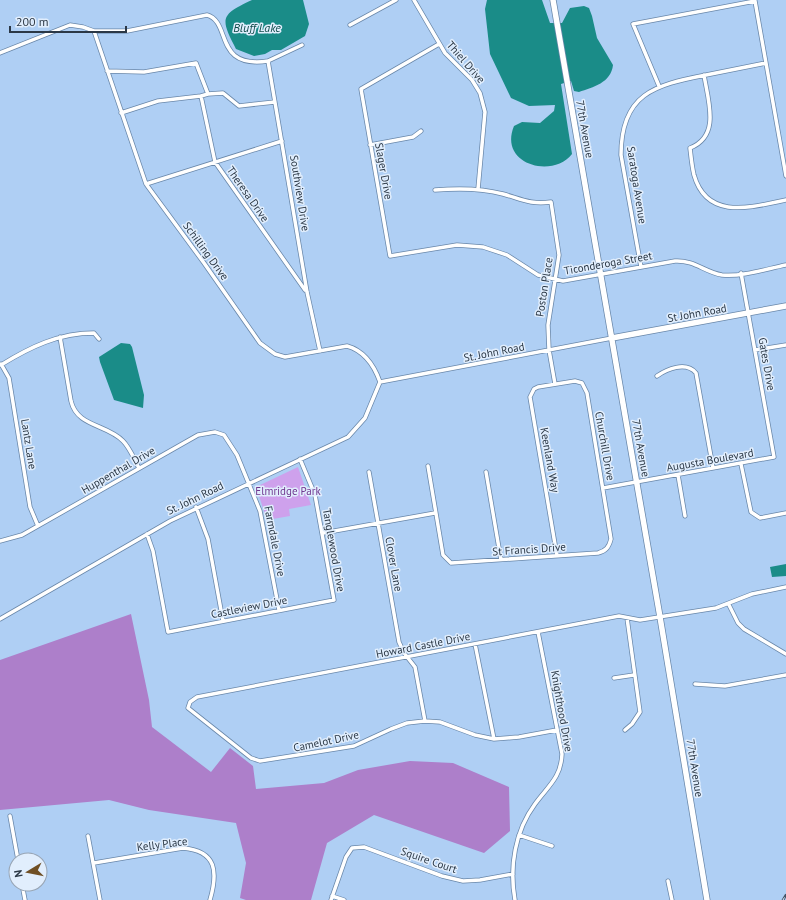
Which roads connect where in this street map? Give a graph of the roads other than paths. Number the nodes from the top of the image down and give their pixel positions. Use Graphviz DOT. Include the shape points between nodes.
graph roads {
  1 [pos="396,0"];
  2 [pos="414,0"];
  3 [pos="553,0"];
  4 [pos="755,1"];
  5 [pos="350,25"];
  6 [pos="94,31"];
  7 [pos="439,44"];
  8 [pos="302,45"];
  9 [pos="0,53"];
  10 [pos="268,61"];
  11 [pos="766,63"];
  12 [pos="107,71"];
  13 [pos="704,75"];
  14 [pos="659,86"];
  15 [pos="208,94"];
  16 [pos="201,96"];
  17 [pos="275,102"];
  18 [pos="121,113"];
  19 [pos="421,131"];
  20 [pos="282,141"];
  21 [pos="370,145"];
  22 [pos="215,162"];
  23 [pos="786,176"];
  24 [pos="146,184"];
  25 [pos="478,189"];
  26 [pos="436,190"];
  27 [pos="786,200"];
  28 [pos="390,256"];
  29 [pos="786,265"];
  30 [pos="641,267"];
  31 [pos="741,273"];
  32 [pos="601,274"];
  33 [pos="554,280"];
  34 [pos="307,292"];
  35 [pos="786,306"];
  36 [pos="749,314"];
  37 [pos="60,337"];
  38 [pos="612,338"];
  39 [pos="99,339"];
  40 [pos="786,345"];
  41 [pos="320,350"];
  42 [pos="550,350"];
  43 [pos="755,350"];
  44 [pos="1,365"];
  45 [pos="657,376"];
  46 [pos="380,382"];
  47 [pos="555,384"];
  48 [pos="237,456"];
  49 [pos="774,457"];
  50 [pos="300,459"];
  51 [pos="741,464"];
  52 [pos="428,466"];
  53 [pos="139,468"];
  54 [pos="713,468"];
  55 [pos="369,472"];
  56 [pos="486,472"];
  57 [pos="678,475"];
  58 [pos="249,482"];
  59 [pos="637,482"];
  60 [pos="603,488"];
  61 [pos="196,507"];
  62 [pos="435,513"];
  63 [pos="786,513"];
  64 [pos="685,516"];
  65 [pos="378,524"];
  66 [pos="38,526"];
  67 [pos="323,533"];
  68 [pos="147,534"];
  69 [pos="611,538"];
  70 [pos="0,542"];
  71 [pos="557,556"];
  72 [pos="500,560"];
  73 [pos="786,587"];
  74 [pos="334,600"];
  75 [pos="729,605"];
  76 [pos="279,610"];
  77 [pos="660,617"];
  78 [pos="627,618"];
  79 [pos="0,619"];
  80 [pos="223,621"];
  81 [pos="538,632"];
  82 [pos="475,644"];
  83 [pos="786,654"];
  84 [pos="407,657"];
  85 [pos="634,674"];
  86 [pos="786,675"];
  87 [pos="614,678"];
  88 [pos="695,684"];
  89 [pos="190,702"];
  90 [pos="425,721"];
  91 [pos="557,730"];
  92 [pos="625,730"];
  93 [pos="494,740"];
  94 [pos="10,816"];
  95 [pos="519,835"];
  96 [pos="88,836"];
  97 [pos="552,846"];
  98 [pos="17,852"];
  99 [pos="94,863"];
  100 [pos="513,874"];
  101 [pos="668,882"];
  102 [pos="331,898"];
  103 [pos="100,900"];
  104 [pos="210,900"];
  105 [pos="344,900"];
  106 [pos="515,900"];
  107 [pos="672,900"];
  108 [pos="707,900"];
  1 -- 5 [label="street"];
  2 -- 7 [label="street, Thiel Drive"];
  3 -- 32 [label="street, 77th Avenue"];
  4 -- 11 [label="street"];
  4 -- 14 [label="street" via="633,24"];
  6 -- 9 [label="street" via="70,25"];
  6 -- 10 [label="street" via="133,30 210,16 215,20 228,48 236,57 245,62"];
  6 -- 12 [label="street, Schilling Drive"];
  7 -- 21 [label="street, Slager Drive" via="360,89"];
  7 -- 25 [label="street, Thiel Drive" via="445,54 472,80 483,103 484,130"];
  8 -- 10 [label="street"];
  10 -- 17 [label="street, Southview Drive"];
  11 -- 13 [label="street, Saratoga Avenue"];
  11 -- 23 [label="street"];
  12 -- 15 [label="street" via="144,72 196,63"];
  12 -- 18 [label="street, Schilling Drive"];
  13 -- 14 [label="street, Saratoga Avenue" via="675,80"];
  13 -- 27 [label="street" via="712,120 710,129 701,142 690,148 694,175 699,186 714,202 730,208 742,209"];
  14 -- 30 [label="street, Saratoga Avenue" via="643,96 632,108 621,140 621,155"];
  15 -- 16 [label="street"];
  15 -- 17 [label="street" via="223,93 239,106"];
  16 -- 18 [label="street" via="158,100"];
  16 -- 22 [label="street, Theresa Drive"];
  17 -- 20 [label="street, Southview Drive"];
  18 -- 24 [label="street, Schilling Drive"];
  19 -- 21 [label="street" via="414,137"];
  20 -- 22 [label="street"];
  20 -- 34 [label="street, Southview Drive"];
  21 -- 28 [label="street, Slager Drive"];
  22 -- 24 [label="street"];
  22 -- 34 [label="street, Theresa Drive"];
  24 -- 41 [label="street, Schilling Drive" via="260,343 275,354 285,357"];
  25 -- 26 [label="street"];
  25 -- 33 [label="street, Poston Place" via="532,204 551,202 559,255"];
  28 -- 33 [label="street, Ticonderoga Street" via="457,245 483,247 507,255 538,275"];
  29 -- 31 [label="street, Ticonderoga Street"];
  30 -- 31 [label="street, Ticonderoga Street" via="685,260 721,274"];
  30 -- 32 [label="street, Ticonderoga Street"];
  31 -- 36 [label="street, Gates Drive"];
  32 -- 33 [label="street, Ticonderoga Street" via="573,280"];
  32 -- 38 [label="street, 77th Avenue"];
  33 -- 42 [label="street, Poston Place" via="548,325"];
  34 -- 41 [label="street, Southview Drive"];
  35 -- 36 [label="street, St John Road"];
  36 -- 38 [label="street, St John Road"];
  36 -- 43 [label="street, Gates Drive"];
  37 -- 39 [label="street" via="94,333"];
  37 -- 44 [label="street" via="33,346"];
  37 -- 53 [label="street" via="74,411 85,421 112,432 123,441"];
  38 -- 42 [label="street, St. John Road"];
  38 -- 59 [label="street, 77th Avenue"];
  40 -- 43 [label="street"];
  41 -- 46 [label="street, Schilling Drive" via="347,346 353,348 373,364"];
  42 -- 46 [label="street, St. John Road"];
  42 -- 47 [label="street, Poston Place"];
  43 -- 49 [label="street, Gates Drive"];
  44 -- 66 [label="street, Lantz Lane" via="9,378 30,507"];
  45 -- 54 [label="street" via="666,370 685,367 696,373"];
  46 -- 50 [label="street, St. John Road" via="365,418 348,437"];
  47 -- 60 [label="street, Churchill Drive" via="575,381 585,388"];
  47 -- 71 [label="street, Keenland Way" via="534,389 530,397"];
  48 -- 53 [label="street, Huppenthal Drive" via="224,435 208,432"];
  48 -- 58 [label="street, Farmdale Drive"];
  49 -- 51 [label="street, Augusta Boulevard"];
  50 -- 58 [label="street, St. John Road"];
  50 -- 67 [label="street, Tanglewood Drive" via="315,495"];
  51 -- 54 [label="street, Augusta Boulevard"];
  51 -- 63 [label="street" via="751,512 760,518"];
  52 -- 62 [label="street"];
  53 -- 66 [label="street, Huppenthal Drive"];
  54 -- 57 [label="street, Augusta Boulevard"];
  55 -- 65 [label="street, Clover Lane"];
  56 -- 72 [label="street"];
  57 -- 59 [label="street, Augusta Boulevard"];
  57 -- 64 [label="street"];
  58 -- 61 [label="street, St. John Road"];
  58 -- 76 [label="street, Farmdale Drive" via="263,524"];
  59 -- 60 [label="street, Augusta Boulevard"];
  59 -- 77 [label="street, 77th Avenue"];
  60 -- 69 [label="street, Churchill Drive"];
  61 -- 68 [label="street, St. John Road"];
  61 -- 80 [label="street" via="208,539"];
  62 -- 65 [label="street"];
  62 -- 72 [label="street, St Francis Drive" via="443,555 451,563"];
  65 -- 67 [label="street"];
  65 -- 84 [label="street, Clover Lane" via="399,642"];
  66 -- 70 [label="street, Huppenthal Drive" via="22,535"];
  67 -- 74 [label="street, Tanglewood Drive"];
  68 -- 79 [label="street, St. John Road"];
  68 -- 80 [label="street, Castleview Drive" via="153,551 168,632"];
  69 -- 71 [label="street, St Francis Drive" via="607,548 598,554"];
  71 -- 72 [label="street, St Francis Drive"];
  73 -- 75 [label="street, Howard Castle Drive" via="752,594"];
  74 -- 76 [label="street, Castleview Drive"];
  75 -- 77 [label="street, Howard Castle Drive"];
  75 -- 83 [label="street" via="744,629"];
  76 -- 80 [label="street, Castleview Drive"];
  77 -- 78 [label="street, Howard Castle Drive" via="640,620"];
  77 -- 108 [label="street, 77th Avenue"];
  78 -- 81 [label="street, Howard Castle Drive" via="619,616"];
  78 -- 85 [label="street"];
  81 -- 82 [label="street, Howard Castle Drive"];
  81 -- 91 [label="street, Knighthood Drive"];
  82 -- 84 [label="street, Howard Castle Drive"];
  82 -- 93 [label="street"];
  84 -- 89 [label="street, Howard Castle Drive" via="197,697"];
  84 -- 90 [label="street, Clover Lane" via="415,667"];
  85 -- 87 [label="street"];
  85 -- 92 [label="street" via="640,712"];
  86 -- 88 [label="street" via="725,686"];
  89 -- 90 [label="street, Camelot Drive" via="188,708 191,711 251,758 260,761 354,746 407,723"];
  90 -- 93 [label="street, Camelot Drive" via="440,722"];
  91 -- 93 [label="street, Camelot Drive"];
  91 -- 95 [label="street, Knighthood Drive" via="562,754 558,775 535,804"];
  94 -- 98 [label="street"];
  95 -- 97 [label="street"];
  95 -- 100 [label="street, Knighthood Drive"];
  96 -- 99 [label="street"];
  99 -- 103 [label="street"];
  99 -- 104 [label="street, Kelly Place" via="183,848 195,849 205,854 212,862 215,876"];
  100 -- 102 [label="street, Squire Court" via="463,881 364,847 352,848 346,857"];
  100 -- 106 [label="street, Knighthood Drive"];
  101 -- 107 [label="street"];
  102 -- 105 [label="street"];
}
